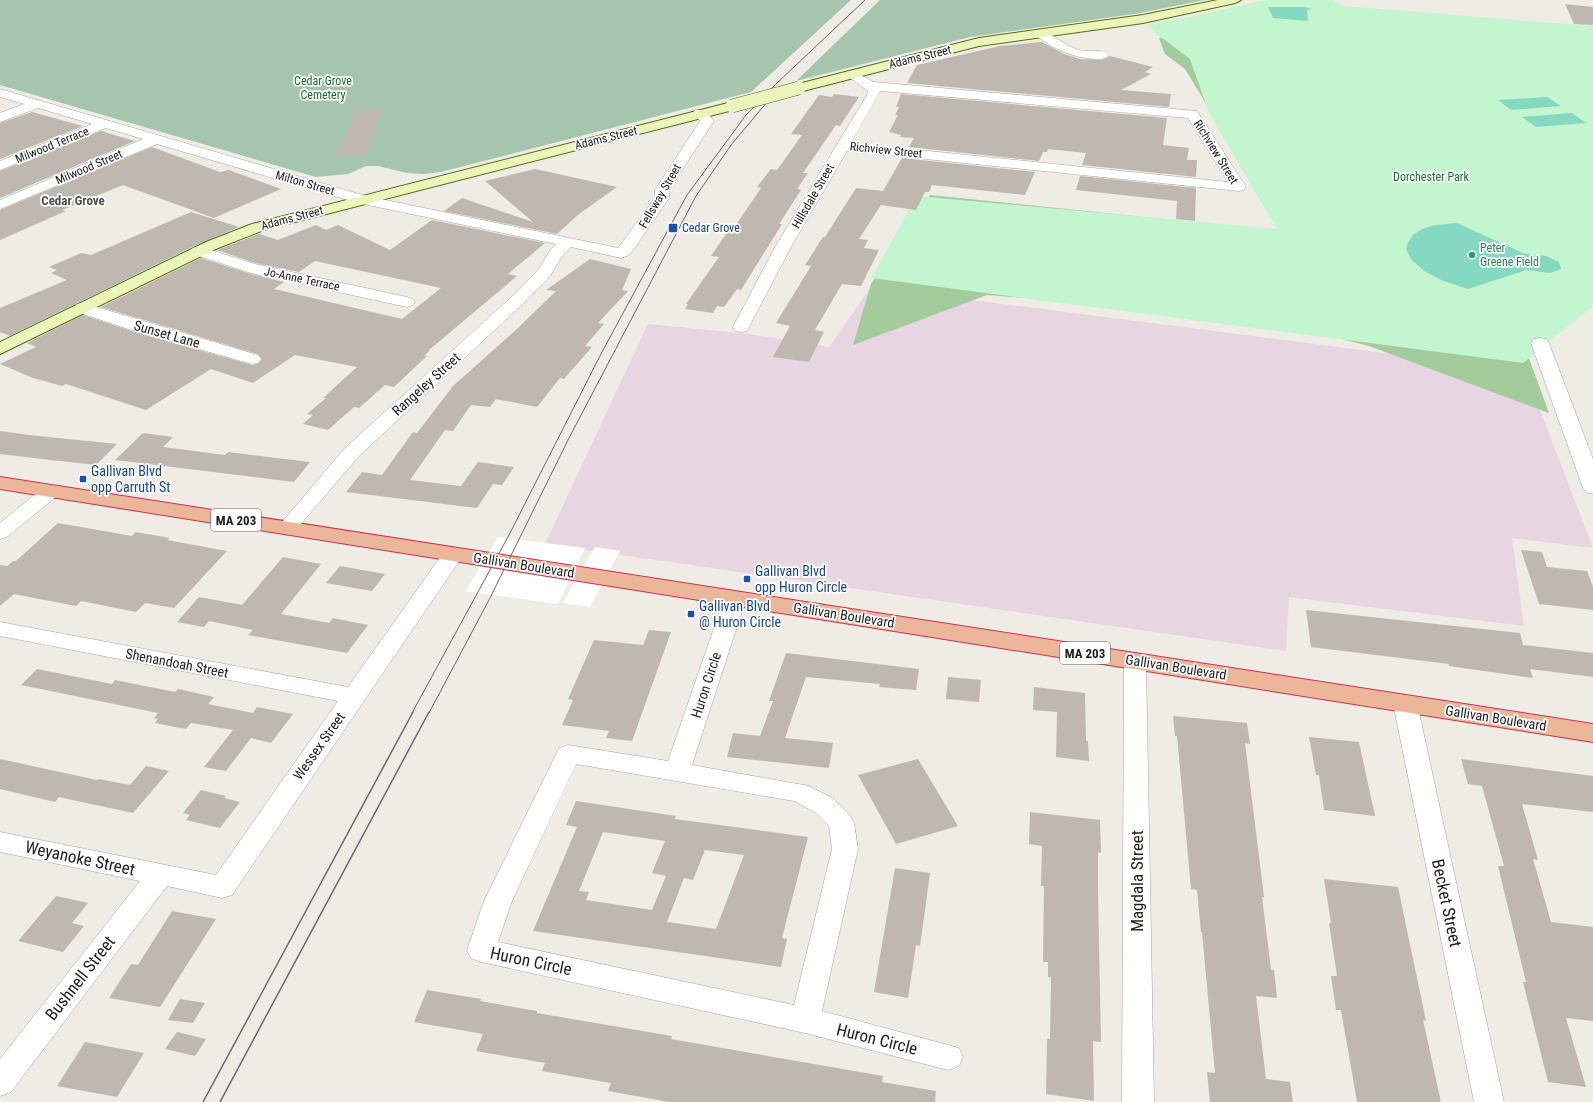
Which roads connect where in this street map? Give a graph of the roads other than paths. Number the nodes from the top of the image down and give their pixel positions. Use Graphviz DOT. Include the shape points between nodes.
graph roads {
  1 [pos="1235,0"];
  2 [pos="1039,33"];
  3 [pos="1103,55"];
  4 [pos="852,75"];
  5 [pos="871,86"];
  6 [pos="0,92"];
  7 [pos="37,104"];
  8 [pos="700,113"];
  9 [pos="0,118"];
  10 [pos="105,124"];
  11 [pos="156,139"];
  12 [pos="842,146"];
  13 [pos="0,166"];
  14 [pos="363,200"];
  15 [pos="0,205"];
  16 [pos="567,243"];
  17 [pos="198,251"];
  18 [pos="616,252"];
  19 [pos="407,302"];
  20 [pos="83,308"];
  21 [pos="741,327"];
  22 [pos="1540,343"];
  23 [pos="0,349"];
  24 [pos="252,359"];
  25 [pos="1590,469"];
  26 [pos="0,483"];
  27 [pos="1593,488"];
  28 [pos="51,491"];
  29 [pos="287,528"];
  30 [pos="0,533"];
  31 [pos="453,554"];
  32 [pos="736,598"];
  33 [pos="0,629"];
  34 [pos="1135,661"];
  35 [pos="353,696"];
  36 [pos="1405,703"];
  37 [pos="1593,733"];
  38 [pos="677,772"];
  39 [pos="0,842"];
  40 [pos="160,875"];
  41 [pos="805,1020"];
  42 [pos="948,1057"];
  43 [pos="0,1082"];
  44 [pos="1138,1102"];
  45 [pos="1488,1102"];
  1 -- 2 [label="main road, Adams Street" via="1143,19"];
  2 -- 3 [label="street" via="1067,51 1084,55"];
  2 -- 4 [label="main road, Adams Street" via="979,42"];
  4 -- 5 [label="street"];
  4 -- 8 [label="main road, Adams Street, bridge"];
  5 -- 12 [label="street, Hillsdale Street" via="874,90 873,95"];
  5 -- 12 [label="street, Richview Street" via="1192,114 1239,187"];
  6 -- 7 [label="street, Milton Street"];
  7 -- 9 [label="street"];
  7 -- 10 [label="street, Milton Street"];
  8 -- 14 [label="main road, Adams Street"];
  8 -- 18 [label="street, Fellsway Street" via="707,121 662,190 662,198 627,249 621,253"];
  10 -- 11 [label="street, Milton Street"];
  10 -- 13 [label="street, Milwood Terrace"];
  11 -- 14 [label="street, Milton Street"];
  11 -- 15 [label="street, Milwood Street"];
  12 -- 21 [label="street, Hillsdale Street"];
  14 -- 16 [label="street, Milton Street"];
  14 -- 17 [label="main road, Adams Street" via="258,227"];
  16 -- 18 [label="street, Milton Street"];
  16 -- 29 [label="street, Rangeley Street" via="523,295 352,452"];
  17 -- 19 [label="street, Jo-Anne Terrace" via="251,268"];
  17 -- 20 [label="main road, Adams Street"];
  20 -- 23 [label="main road, Adams Street"];
  20 -- 24 [label="street, Sunset Lane"];
  22 -- 25 [label="street"];
  25 -- 27 [label="street"];
  26 -- 28 [label="highway, Gallivan Boulevard / MA 203"];
  28 -- 29 [label="highway, Gallivan Boulevard / MA 203"];
  28 -- 30 [label="street"];
  29 -- 31 [label="highway, Gallivan Boulevard / MA 203"];
  31 -- 32 [label="highway, Gallivan Boulevard / MA 203"];
  31 -- 35 [label="street, Wessex Street"];
  32 -- 34 [label="highway, Gallivan Boulevard / MA 203"];
  32 -- 38 [label="street, Huron Circle"];
  33 -- 35 [label="street, Shenandoah Street"];
  34 -- 36 [label="highway, Gallivan Boulevard / MA 203"];
  34 -- 44 [label="street, Magdala Street"];
  35 -- 40 [label="street, Wessex Street" via="222,887"];
  36 -- 37 [label="highway, Gallivan Boulevard / MA 203"];
  36 -- 45 [label="street, Becket Street"];
  38 -- 41 [label="street, Huron Circle" via="800,793 825,806 841,823 845,849"];
  38 -- 41 [label="street, Huron Circle" via="568,754 498,901 481,950"];
  39 -- 40 [label="street, Weyanoke Street"];
  40 -- 43 [label="street, Bushnell Street"];
  41 -- 42 [label="street, Huron Circle"];
}
